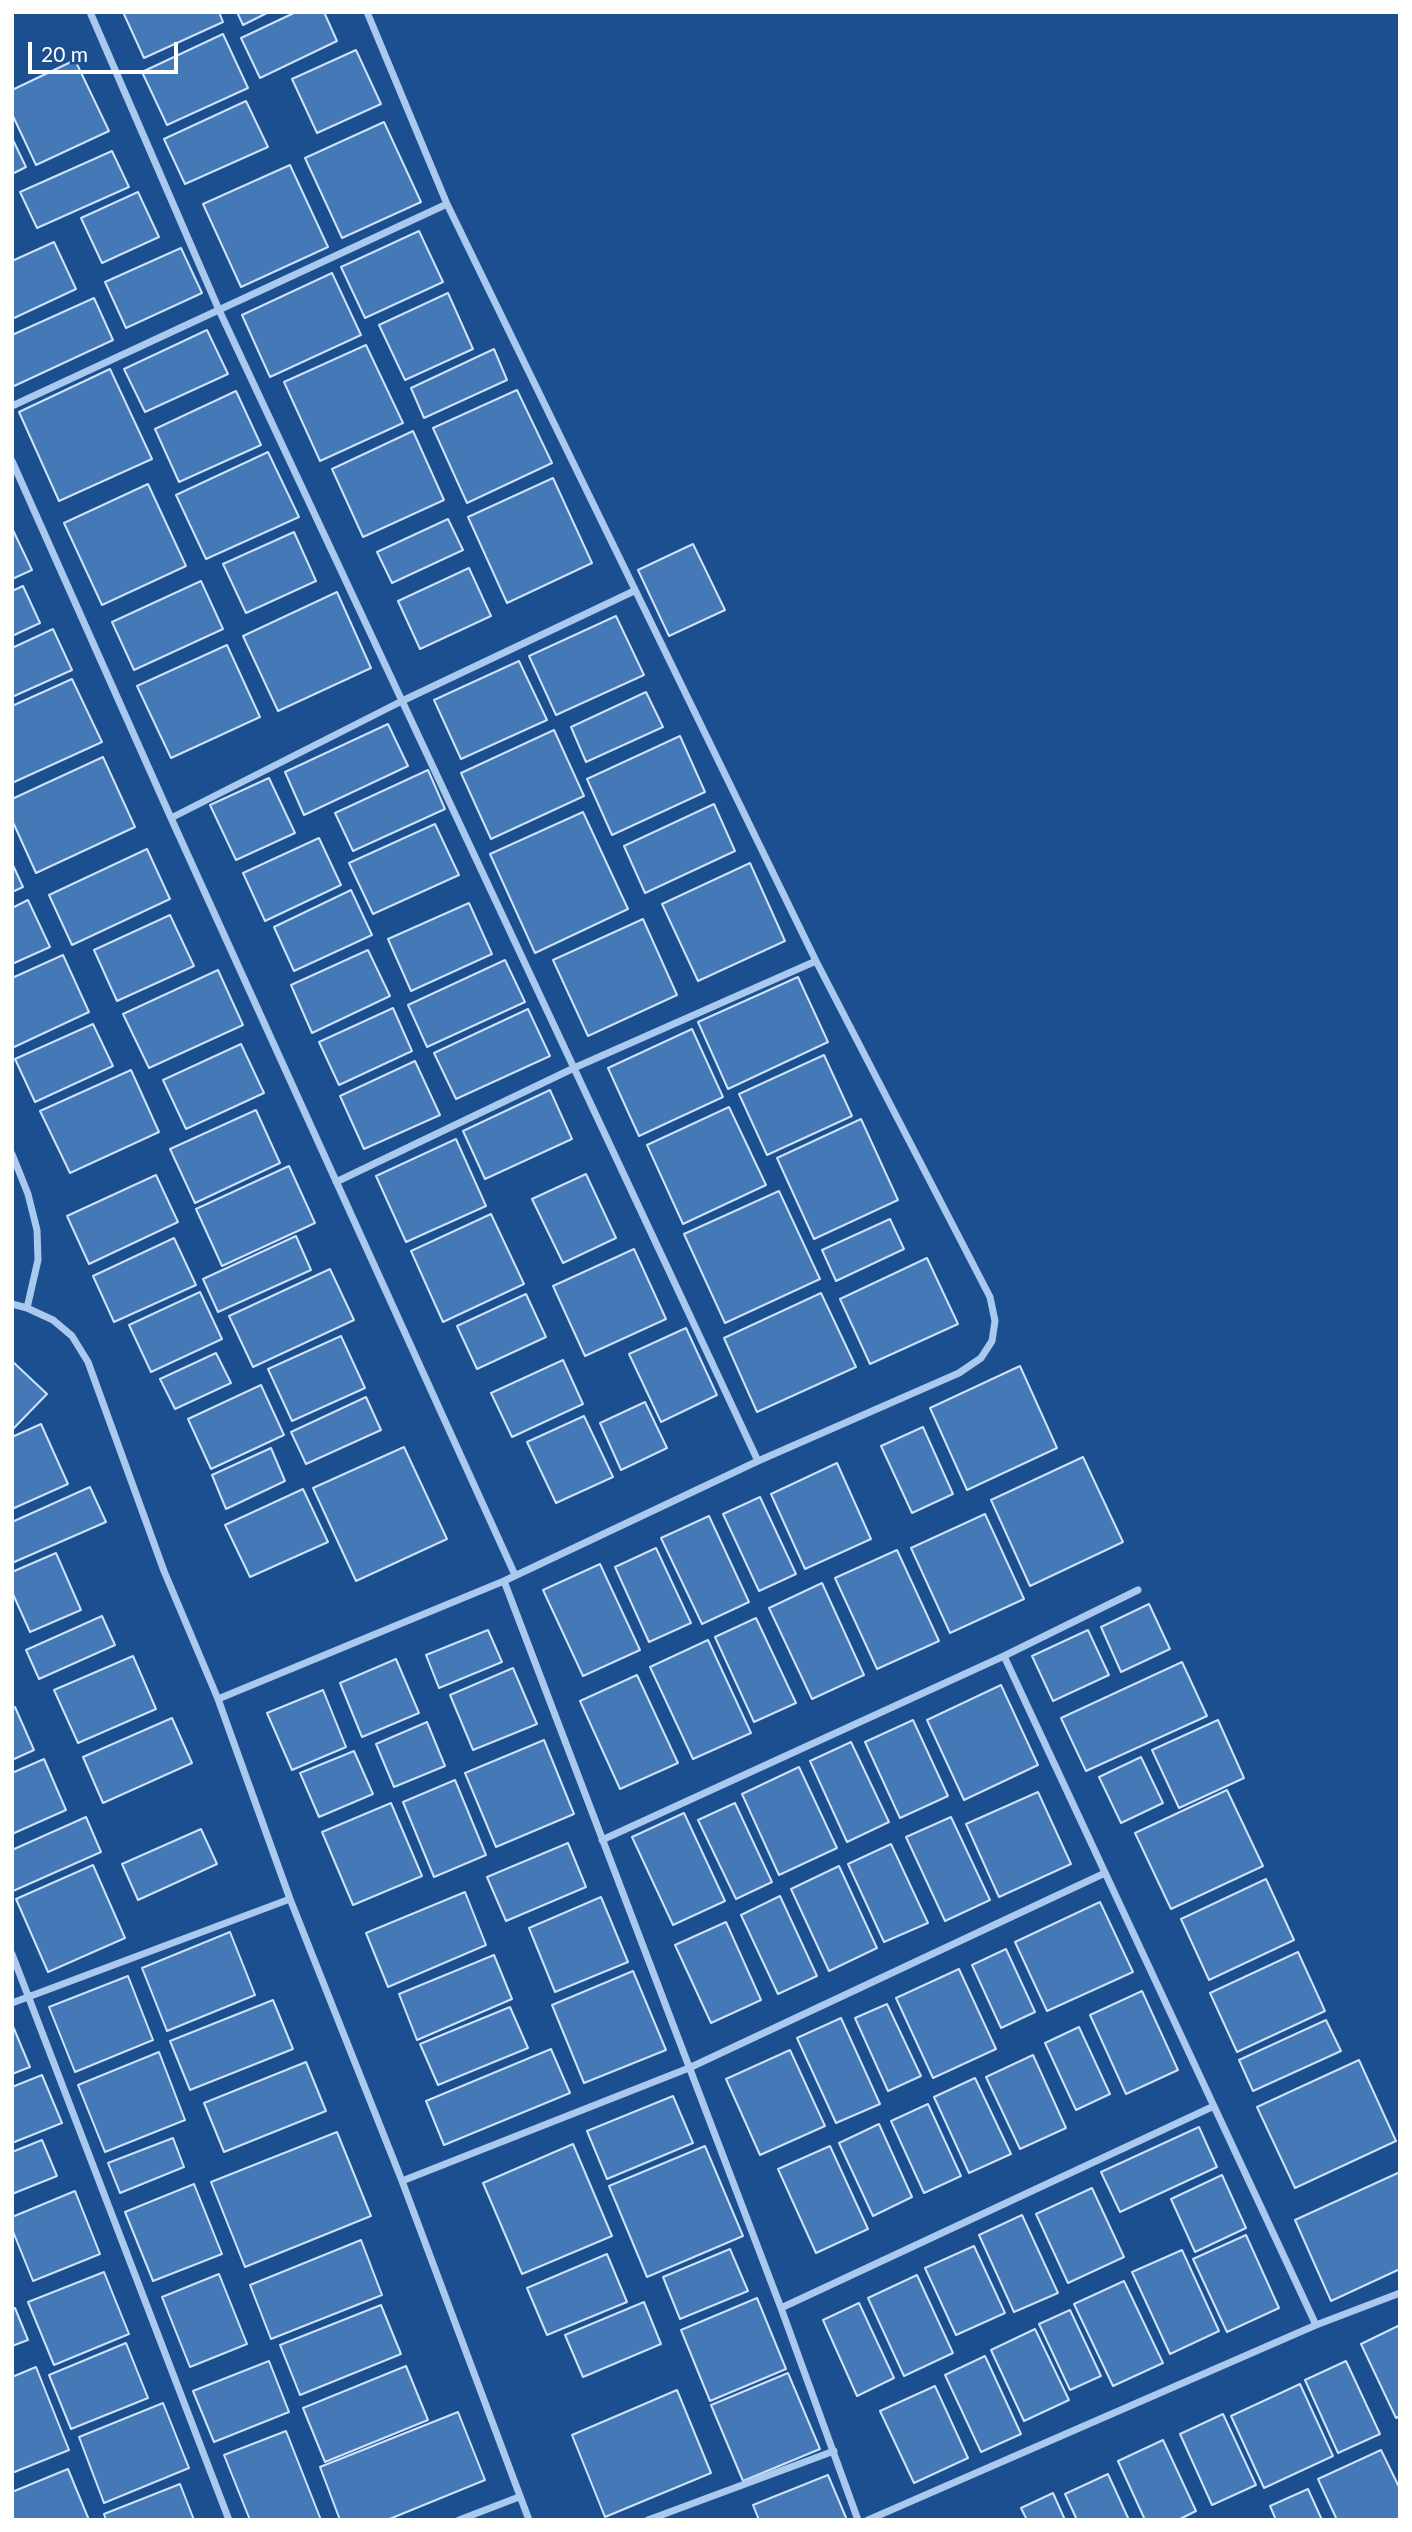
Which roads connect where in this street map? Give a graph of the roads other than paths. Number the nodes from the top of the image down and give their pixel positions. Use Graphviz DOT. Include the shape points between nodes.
graph roads {
  1 [pos="90,12"];
  2 [pos="367,12"];
  3 [pos="447,204"];
  4 [pos="219,310"];
  5 [pos="12,406"];
  6 [pos="12,461"];
  7 [pos="634,591"];
  8 [pos="402,701"];
  9 [pos="172,818"];
  10 [pos="816,961"];
  11 [pos="574,1068"];
  12 [pos="12,1154"];
  13 [pos="336,1182"];
  14 [pos="12,1304"];
  15 [pos="27,1308"];
  16 [pos="758,1461"];
  17 [pos="515,1575"];
  18 [pos="504,1581"];
  19 [pos="1138,1590"];
  20 [pos="1004,1656"];
  21 [pos="218,1699"];
  22 [pos="602,1840"];
  23 [pos="1105,1873"];
  24 [pos="290,1899"];
  25 [pos="12,1954"];
  26 [pos="28,1996"];
  27 [pos="12,2003"];
  28 [pos="689,2068"];
  29 [pos="1214,2106"];
  30 [pos="402,2181"];
  31 [pos="1400,2293"];
  32 [pos="781,2308"];
  33 [pos="1316,2325"];
  34 [pos="834,2451"];
  35 [pos="519,2497"];
  36 [pos="229,2520"];
  37 [pos="459,2520"];
  38 [pos="529,2520"];
  39 [pos="648,2520"];
  40 [pos="858,2520"];
  41 [pos="868,2520"];
  1 -- 4 [label="street"];
  2 -- 3 [label="street"];
  3 -- 4 [label="street"];
  3 -- 7 [label="street"];
  4 -- 5 [label="street"];
  4 -- 8 [label="street"];
  6 -- 9 [label="street"];
  7 -- 8 [label="street"];
  7 -- 10 [label="street"];
  8 -- 9 [label="street"];
  8 -- 11 [label="street"];
  9 -- 13 [label="street"];
  10 -- 11 [label="street"];
  10 -- 16 [label="street" via="990,1297 995,1321 992,1341 981,1358 959,1373"];
  11 -- 13 [label="street"];
  11 -- 16 [label="street"];
  12 -- 15 [label="street" via="37,1230 38,1260"];
  13 -- 17 [label="street"];
  14 -- 15 [label="street"];
  15 -- 21 [label="street" via="53,1320 72,1336 88,1362 164,1571"];
  16 -- 17 [label="street"];
  17 -- 18 [label="street"];
  18 -- 21 [label="street"];
  18 -- 22 [label="street"];
  19 -- 20 [label="street"];
  20 -- 22 [label="street"];
  20 -- 23 [label="street"];
  21 -- 24 [label="street"];
  22 -- 28 [label="street"];
  23 -- 28 [label="street"];
  23 -- 29 [label="street"];
  24 -- 26 [label="street"];
  24 -- 30 [label="street"];
  25 -- 26 [label="street"];
  26 -- 27 [label="street"];
  26 -- 36 [label="street"];
  28 -- 30 [label="street"];
  28 -- 32 [label="street"];
  29 -- 32 [label="street"];
  29 -- 33 [label="street"];
  30 -- 35 [label="street"];
  31 -- 33 [label="street"];
  32 -- 34 [label="street"];
  33 -- 41 [label="street"];
  34 -- 39 [label="street"];
  34 -- 40 [label="street"];
  35 -- 37 [label="street"];
  35 -- 38 [label="street"];
}
